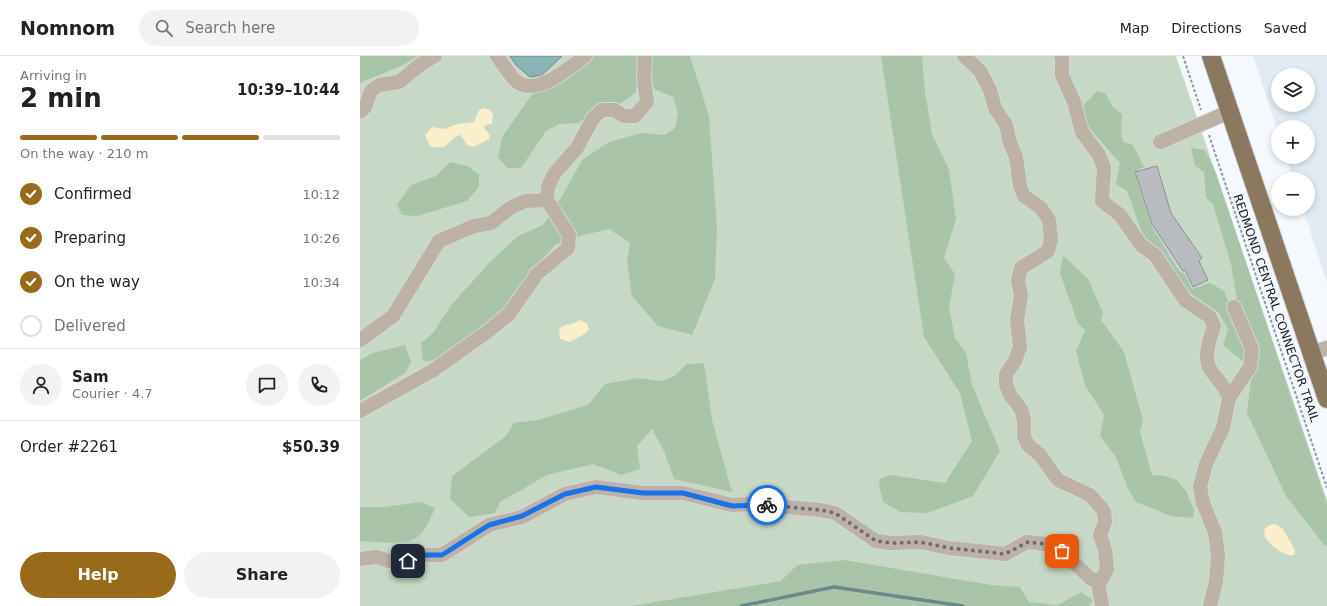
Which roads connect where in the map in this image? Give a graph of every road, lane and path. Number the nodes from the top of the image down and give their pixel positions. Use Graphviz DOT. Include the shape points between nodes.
graph roads {
  1 [pos="435,56"];
  2 [pos="498,56"];
  3 [pos="585,56"];
  4 [pos="645,56"];
  5 [pos="964,56"];
  6 [pos="1061,56"];
  7 [pos="1183,56"];
  8 [pos="1211,56"];
  9 [pos="360,112"];
  10 [pos="1229,112"];
  11 [pos="1202,113"];
  12 [pos="1208,133"];
  13 [pos="1160,142"];
  14 [pos="547,200"];
  15 [pos="1234,307"];
  16 [pos="360,340"];
  17 [pos="1319,350"];
  18 [pos="1229,398"];
  19 [pos="1327,399"];
  20 [pos="360,411"];
  21 [pos="1327,488"];
  22 [pos="360,559"];
  23 [pos="1098,582"];
  24 [pos="1102,606"];
  25 [pos="1210,606"];
  1 -- 9 [label="lane" via="399,82 379,85 371,91 365,107"];
  2 -- 3 [label="lane" via="517,82 531,86 552,80"];
  4 -- 14 [label="lane" via="647,102 636,116 624,116 614,110 602,110 593,118 576,148 554,174 548,187"];
  5 -- 23 [label="lane" via="980,71 990,90 995,108 1006,125 1024,196 1041,208 1049,220 1051,240 1048,250 1021,268 1018,281 1021,295 1017,320 1020,347 1015,361 1006,374 1006,384 1010,395 1021,409 1024,436 1028,445 1040,455 1058,480 1090,495 1104,511 1105,522 1100,535 1108,569"];
  6 -- 18 [label="lane" via="1062,75 1074,102 1082,132 1099,155 1104,168 1102,201 1120,215 1141,245 1155,255 1185,300 1210,317 1214,326 1207,351 1210,368 1226,387"];
  7 -- 11 [label="path"];
  8 -- 10 [label="main road"];
  10 -- 13 [label="lane"];
  10 -- 17 [label="main road"];
  12 -- 21 [label="path, REDMOND CENTRAL CONNECTOR TRAIL"];
  14 -- 16 [label="lane" via="525,201 510,208 491,223 467,229 439,241 393,316"];
  14 -- 20 [label="lane" via="569,235 568,248 537,274 509,314 487,332 432,371"];
  15 -- 18 [label="lane" via="1252,349 1250,367"];
  17 -- 19 [label="main road"];
  18 -- 25 [label="lane" via="1223,428 1206,464 1200,487 1214,532 1218,555 1216,582"];
  22 -- 23 [label="lane" via="376,557 389,561 408,561 422,555 442,555 489,525 522,516 565,494 596,487 643,493 683,493 732,506 753,504 820,510 835,513 876,541 891,543 920,542 1005,554 1028,542 1045,544 1062,551 1090,578"];
  23 -- 24 [label="lane"];
}
